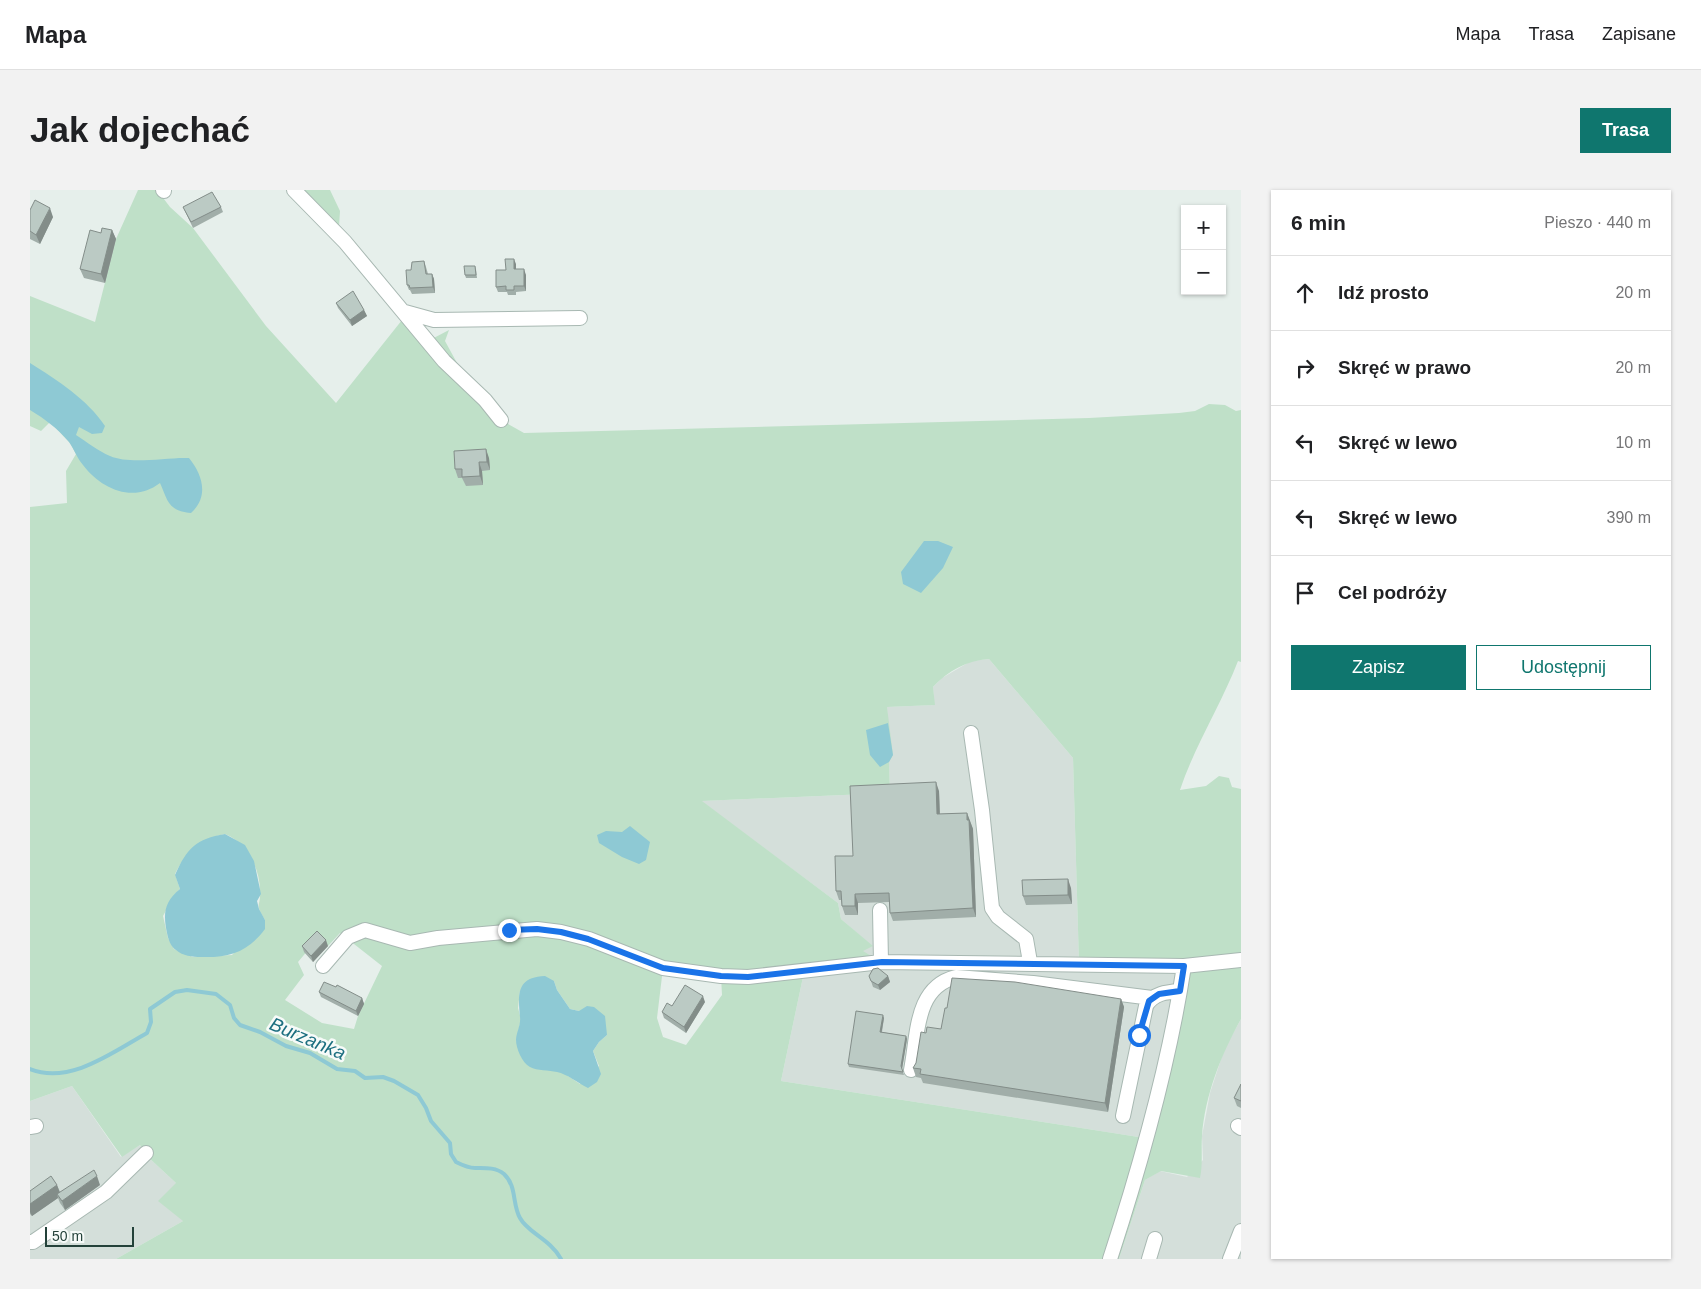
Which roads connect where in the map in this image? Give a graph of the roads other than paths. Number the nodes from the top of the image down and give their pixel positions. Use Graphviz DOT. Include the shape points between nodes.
graph roads {
  1 [pos="294,190"];
  2 [pos="400,309"];
  3 [pos="580,318"];
  4 [pos="501,420"];
  5 [pos="971,733"];
  6 [pos="880,910"];
  7 [pos="1241,960"];
  8 [pos="882,962"];
  9 [pos="1030,962"];
  10 [pos="323,966"];
  11 [pos="1184,966"];
  12 [pos="1180,991"];
  13 [pos="1152,998"];
  14 [pos="911,1070"];
  15 [pos="1122,1116"];
  16 [pos="146,1153"];
  17 [pos="1241,1231"];
  18 [pos="1155,1240"];
  19 [pos="30,1242"];
  20 [pos="1110,1259"];
  21 [pos="1148,1259"];
  22 [pos="1230,1259"];
  1 -- 2 [label="lane" via="346,242"];
  2 -- 3 [label="lane" via="434,320"];
  2 -- 4 [label="lane"];
  5 -- 9 [label="lane" via="992,908 1024,938"];
  6 -- 8 [label="lane"];
  7 -- 11 [label="lane"];
  8 -- 9 [label="lane"];
  8 -- 10 [label="lane" via="748,977 721,976 663,968 561,932 537,929 448,936 410,943 364,930 348,938"];
  9 -- 11 [label="lane"];
  11 -- 12 [label="lane"];
  12 -- 13 [label="lane"];
  12 -- 20 [label="lane" via="1175,1023 1138,1166"];
  13 -- 14 [label="lane" via="1033,983 948,978 932,988 925,999"];
  13 -- 15 [label="lane" via="1143,1016"];
  16 -- 19 [label="lane" via="106,1192"];
  17 -- 22 [label="lane"];
  18 -- 21 [label="lane"];
}
